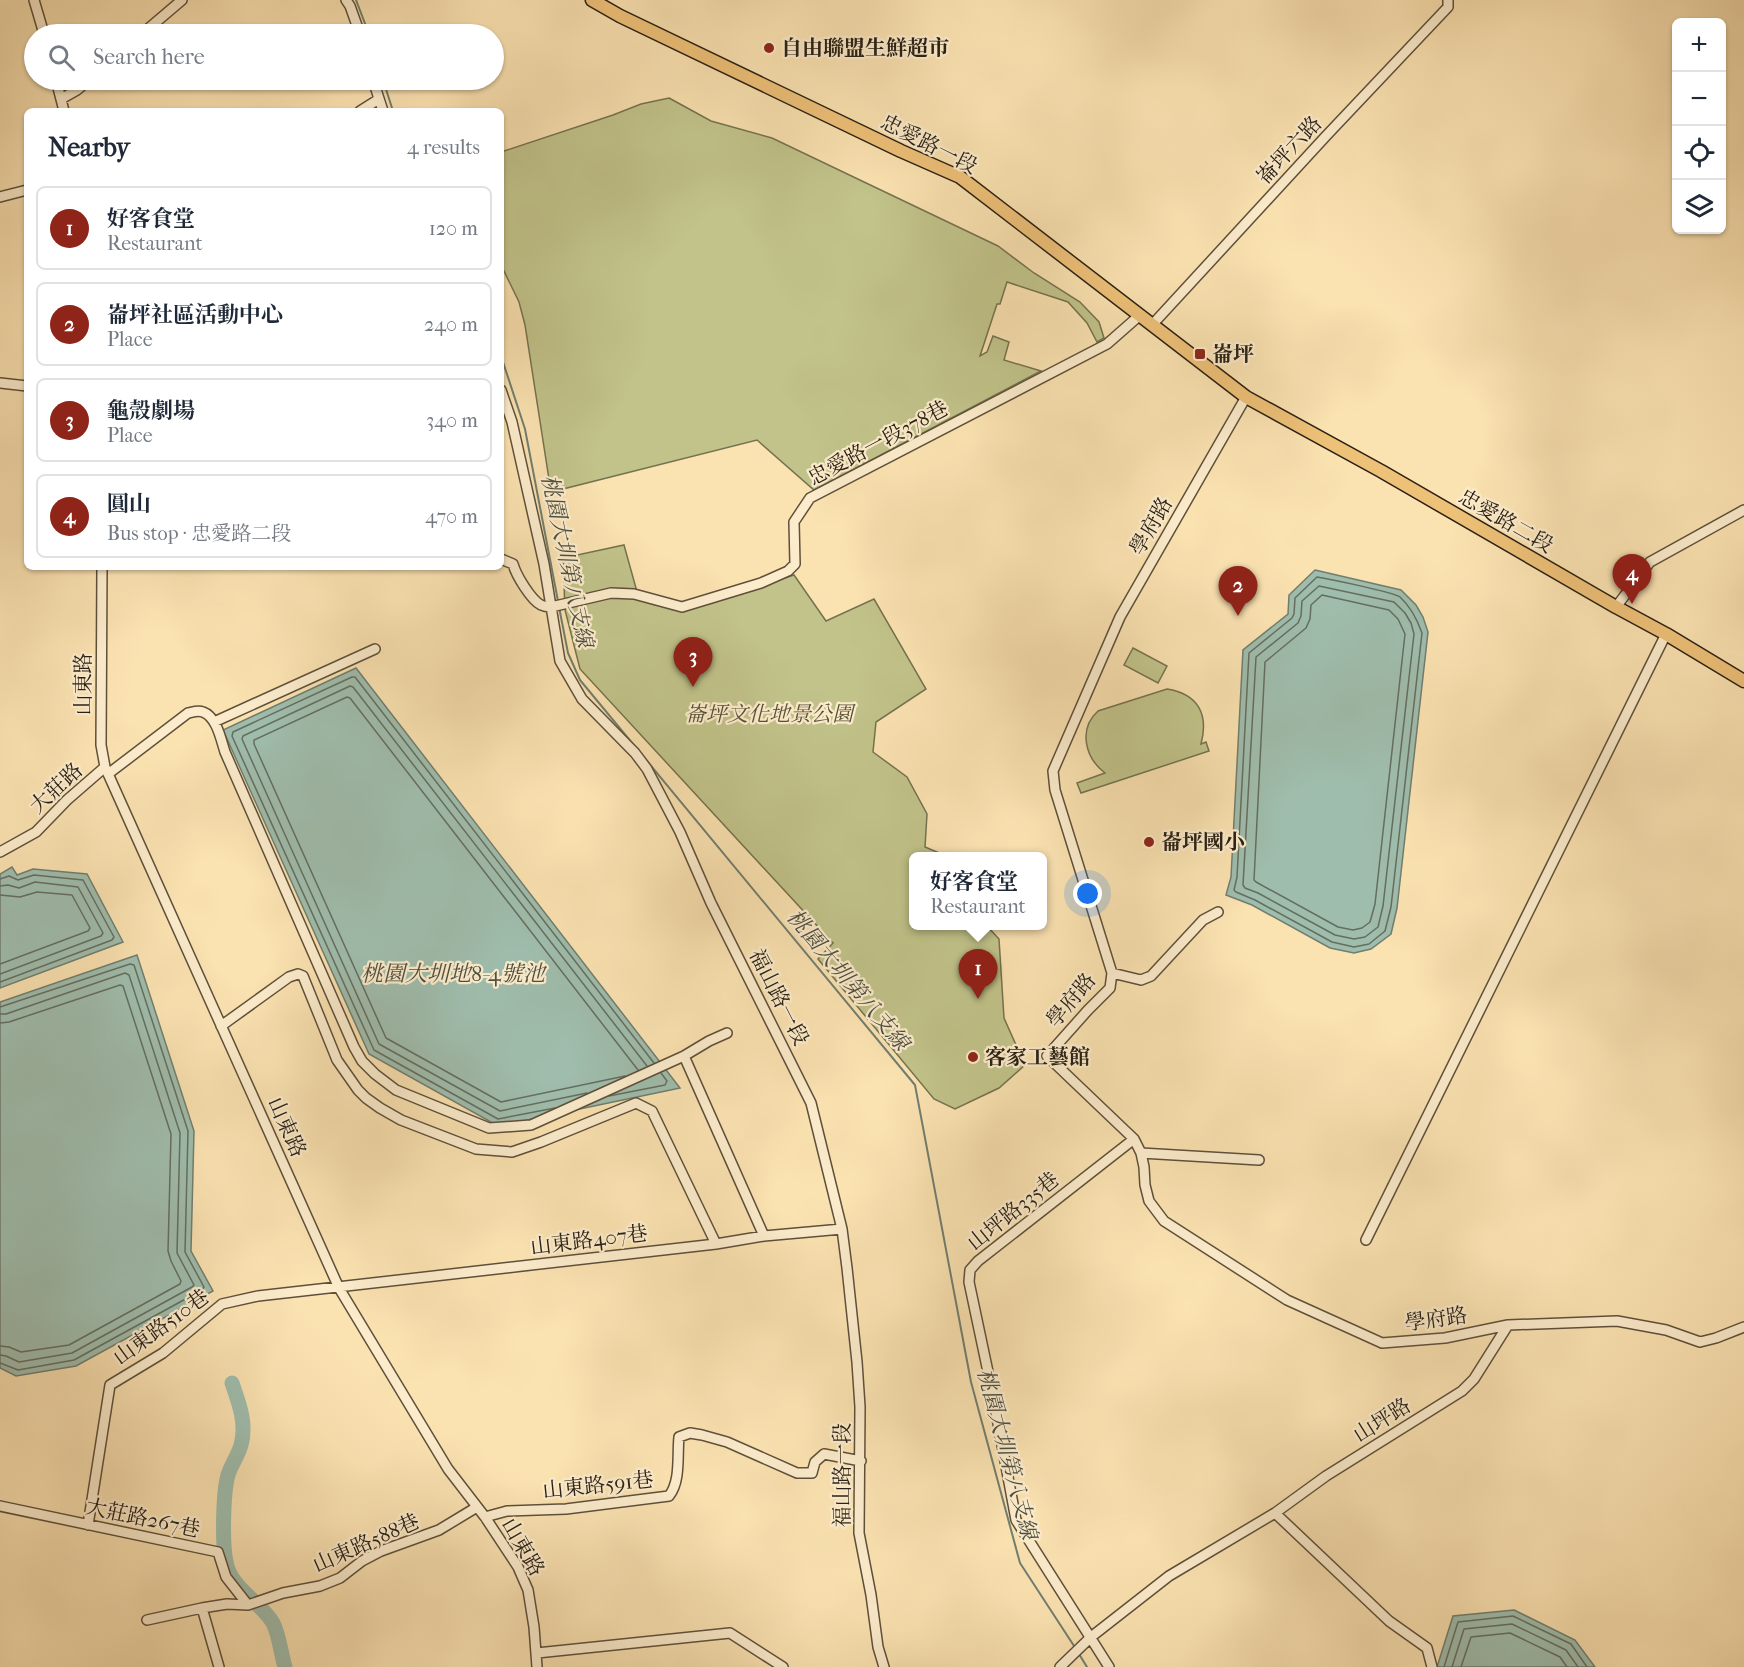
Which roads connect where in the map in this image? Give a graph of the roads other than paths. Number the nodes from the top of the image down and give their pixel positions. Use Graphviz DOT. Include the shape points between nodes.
graph roads {
  1 [pos="34,0"];
  2 [pos="182,0"];
  3 [pos="346,0"];
  4 [pos="592,0"];
  5 [pos="1448,0"];
  6 [pos="41,24"];
  7 [pos="154,24"];
  8 [pos="356,24"];
  9 [pos="59,90"];
  10 [pos="77,90"];
  11 [pos="376,90"];
  12 [pos="61,99"];
  13 [pos="379,99"];
  14 [pos="63,108"];
  15 [pos="365,108"];
  16 [pos="382,108"];
  17 [pos="24,191"];
  18 [pos="0,197"];
  19 [pos="1140,315"];
  20 [pos="1152,325"];
  21 [pos="0,383"];
  22 [pos="24,386"];
  23 [pos="1246,396"];
  24 [pos="504,399"];
  25 [pos="1744,510"];
  26 [pos="504,560"];
  27 [pos="102,570"];
  28 [pos="556,606"];
  29 [pos="1616,607"];
  30 [pos="1665,633"];
  31 [pos="375,649"];
  32 [pos="1744,681"];
  33 [pos="214,722"];
  34 [pos="106,771"];
  35 [pos="0,852"];
  36 [pos="1218,912"];
  37 [pos="1112,973"];
  38 [pos="221,1026"];
  39 [pos="727,1033"];
  40 [pos="684,1056"];
  41 [pos="1134,1139"];
  42 [pos="1141,1153"];
  43 [pos="1259,1160"];
  44 [pos="842,1229"];
  45 [pos="764,1236"];
  46 [pos="1366,1240"];
  47 [pos="716,1244"];
  48 [pos="339,1288"];
  49 [pos="1508,1325"];
  50 [pos="1744,1327"];
  51 [pos="861,1461"];
  52 [pos="0,1506"];
  53 [pos="477,1507"];
  54 [pos="1275,1514"];
  55 [pos="485,1517"];
  56 [pos="88,1525"];
  57 [pos="248,1605"];
  58 [pos="202,1608"];
  59 [pos="147,1620"];
  60 [pos="1091,1636"];
  61 [pos="537,1653"];
  62 [pos="219,1667"];
  63 [pos="537,1667"];
  64 [pos="783,1667"];
  65 [pos="884,1667"];
  66 [pos="1060,1667"];
  67 [pos="1109,1667"];
  68 [pos="1432,1667"];
  1 -- 6 [label="street"];
  2 -- 7 [label="street"];
  3 -- 8 [label="street"];
  4 -- 19 [label="main road, 忠愛路一段" via="960,177"];
  5 -- 20 [label="street, 崙坪六路" via="1448,7"];
  9 -- 12 [label="street"];
  10 -- 12 [label="street"];
  11 -- 13 [label="street"];
  12 -- 14 [label="street"];
  13 -- 15 [label="street"];
  13 -- 16 [label="street"];
  17 -- 18 [label="street"];
  19 -- 20 [label="main road, 忠愛路一段"];
  19 -- 28 [label="street, 忠愛路一段378巷" via="1107,344 810,498 794,522 795,564 788,572 682,607 634,594 611,593"];
  20 -- 23 [label="main road, 忠愛路一段"];
  21 -- 22 [label="street"];
  23 -- 29 [label="main road, 忠愛路二段"];
  23 -- 37 [label="street, 學府路" via="1120,616 1053,771 1055,790"];
  24 -- 28 [label="street, 福山路一段"];
  25 -- 29 [label="street" via="1650,562"];
  26 -- 28 [label="street" via="513,564 535,600 542,606"];
  27 -- 34 [label="street, 山東路" via="101,745"];
  28 -- 44 [label="street, 福山路一段" via="560,661 582,699 647,769 812,1103"];
  29 -- 30 [label="main road, 忠愛路二段"];
  30 -- 32 [label="main road, 忠愛路二段"];
  30 -- 46 [label="street"];
  31 -- 33 [label="street"];
  33 -- 34 [label="street, 大莊路" via="207,713 188,713"];
  33 -- 40 [label="street" via="349,1037 362,1061 396,1090 489,1128 531,1125"];
  34 -- 35 [label="street, 大莊路" via="67,800 36,832"];
  34 -- 38 [label="street, 山東路"];
  36 -- 37 [label="street" via="1203,920 1151,976 1141,980"];
  37 -- 41 [label="street, 學府路" via="1110,988 1047,1056"];
  38 -- 47 [label="street" via="289,977 303,975 337,1060 366,1098 401,1120 476,1149 512,1152 636,1103 652,1111"];
  38 -- 48 [label="street, 山東路"];
  39 -- 40 [label="street"];
  40 -- 45 [label="street"];
  41 -- 42 [label="street, 學府路"];
  41 -- 60 [label="street, 山坪路335巷" via="970,1270 969,1282 1016,1520"];
  42 -- 43 [label="street"];
  42 -- 49 [label="street, 學府路" via="1149,1201 1164,1221 1287,1300 1382,1343 1445,1338"];
  44 -- 45 [label="street, 山東路407巷"];
  44 -- 51 [label="street, 福山路一段" via="857,1362"];
  45 -- 47 [label="street, 山東路407巷"];
  47 -- 48 [label="street, 山東路407巷"];
  48 -- 53 [label="street, 山東路" via="448,1469"];
  48 -- 56 [label="street, 山東路510巷" via="258,1296 222,1304 163,1353 110,1385"];
  49 -- 50 [label="street" via="1617,1321 1666,1330 1700,1342"];
  49 -- 54 [label="street, 山坪路" via="1462,1391 1326,1476"];
  51 -- 55 [label="street, 山東路591巷" via="824,1454 815,1462 812,1473 797,1473 727,1442 690,1433 679,1437 676,1481 669,1496 566,1509 507,1511"];
  51 -- 65 [label="street, 福山路一段" via="859,1533"];
  52 -- 56 [label="street, 大莊路267巷"];
  53 -- 55 [label="street, 山東路"];
  53 -- 57 [label="street, 山東路588巷" via="439,1530 381,1551 340,1578"];
  54 -- 60 [label="street, 山坪路" via="1169,1576"];
  54 -- 68 [label="street" via="1389,1621 1426,1648"];
  55 -- 61 [label="street, 山東路" via="519,1567 528,1590"];
  56 -- 57 [label="street, 大莊路267巷" via="218,1552 226,1577"];
  57 -- 58 [label="street, 山東路588巷"];
  58 -- 59 [label="street, 山東路588巷"];
  58 -- 62 [label="street"];
  60 -- 66 [label="street, 山坪路"];
  60 -- 67 [label="street"];
  61 -- 63 [label="street, 山東路"];
  61 -- 64 [label="street" via="730,1633"];
}
